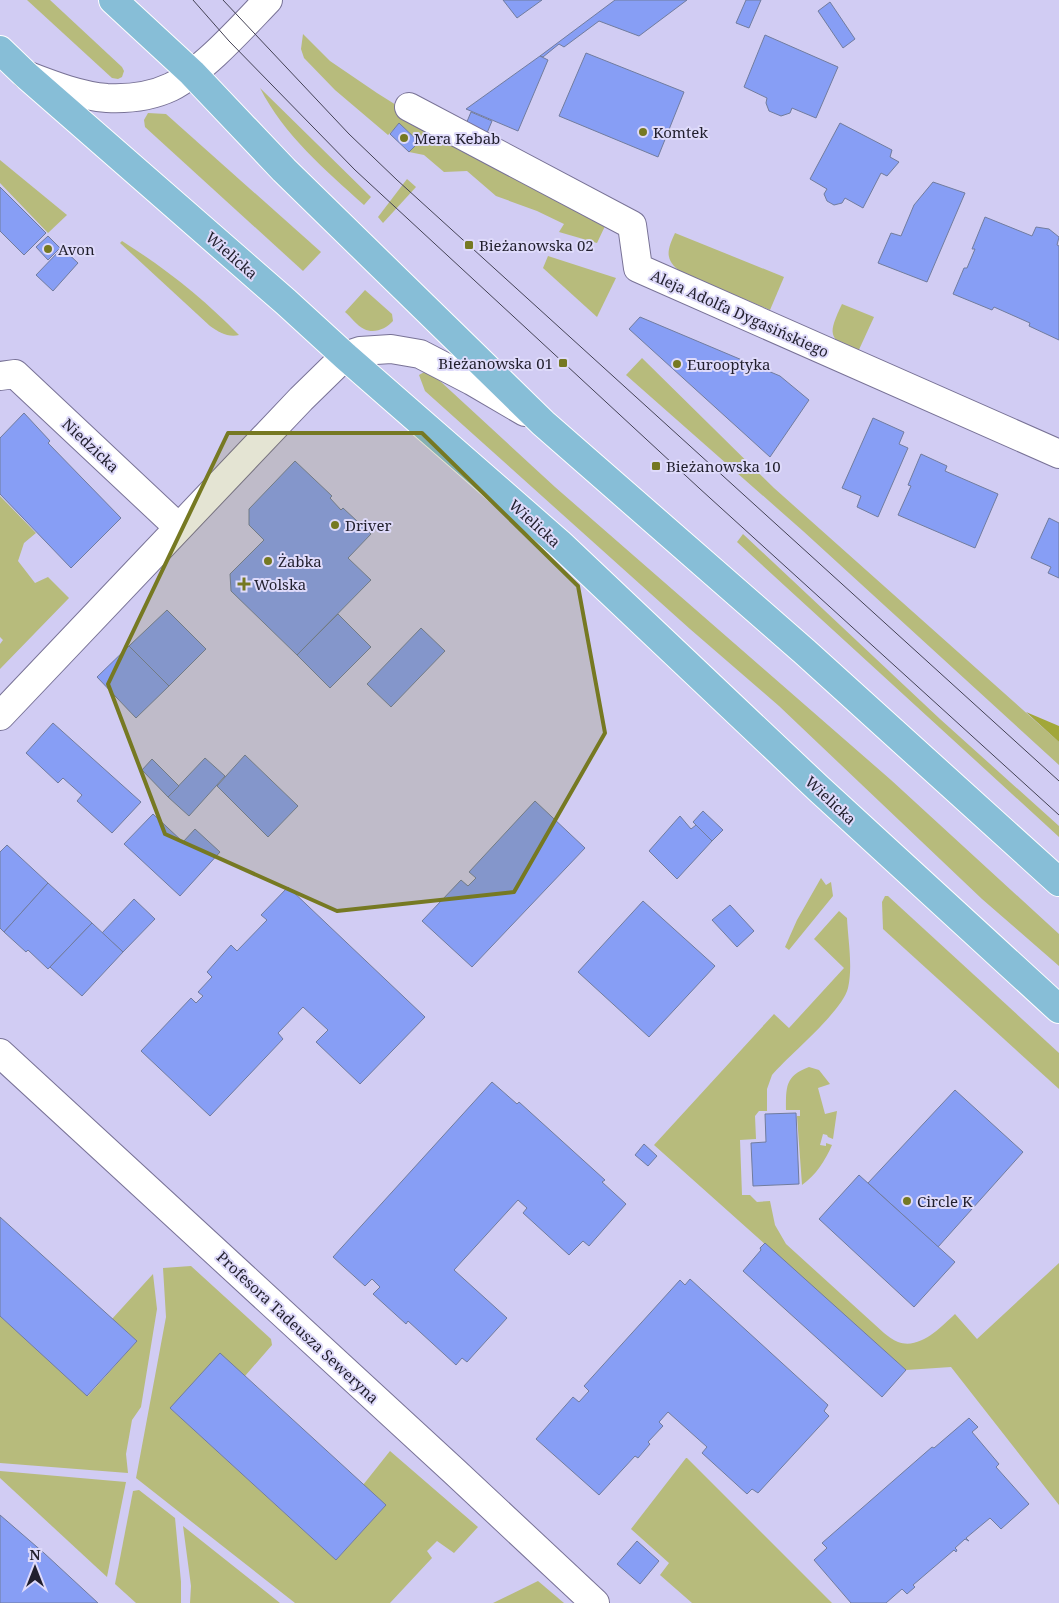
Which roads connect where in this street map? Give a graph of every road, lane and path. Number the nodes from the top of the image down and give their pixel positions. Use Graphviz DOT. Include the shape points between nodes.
graph roads {
  1 [pos="114,0"];
  2 [pos="268,0"];
  3 [pos="0,50"];
  4 [pos="192,73"];
  5 [pos="26,75"];
  6 [pos="409,107"];
  7 [pos="345,356"];
  8 [pos="0,376"];
  9 [pos="543,423"];
  10 [pos="1059,454"];
  11 [pos="178,527"];
  12 [pos="0,716"];
  13 [pos="1059,882"];
  14 [pos="1059,1009"];
  15 [pos="0,1053"];
  16 [pos="595,1603"];
  1 -- 4 [label="main road"];
  2 -- 4 [label="street"];
  3 -- 5 [label="main road, Wielicka"];
  4 -- 5 [label="street" via="170,87 122,98 90,95"];
  4 -- 9 [label="main road" via="284,170"];
  5 -- 7 [label="main road, Wielicka"];
  6 -- 10 [label="street, Aleja Adolfa Dygasińskiego" via="632,225 638,268"];
  7 -- 9 [label="street" via="360,351 391,349 420,354"];
  7 -- 11 [label="street"];
  7 -- 14 [label="main road, Wielicka" via="559,543 811,782"];
  8 -- 11 [label="street, Niedzicka" via="15,374"];
  9 -- 13 [label="main road" via="805,652"];
  11 -- 12 [label="street"];
  15 -- 16 [label="street, Profesora Tadeusza Seweryna"];
}
